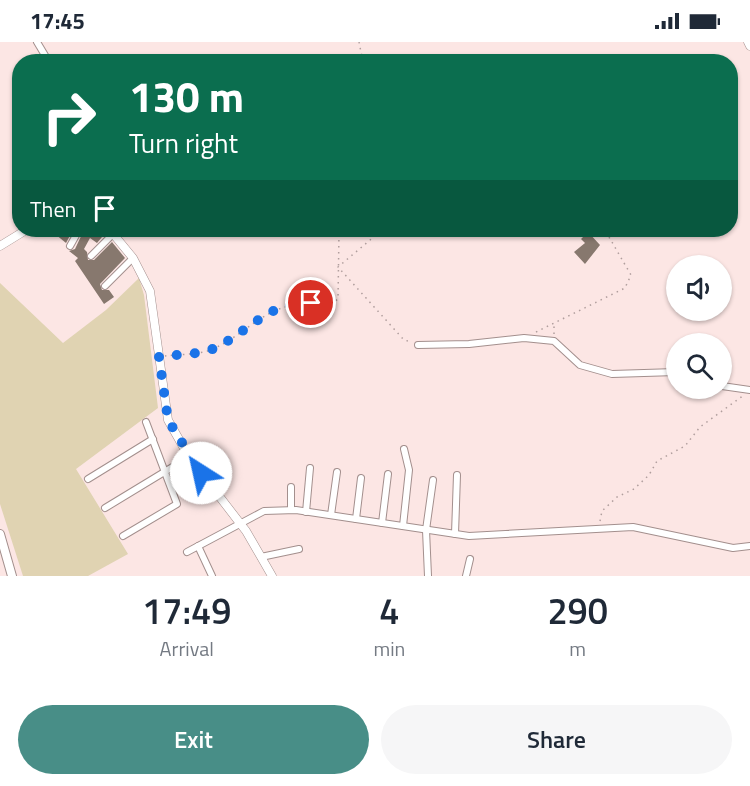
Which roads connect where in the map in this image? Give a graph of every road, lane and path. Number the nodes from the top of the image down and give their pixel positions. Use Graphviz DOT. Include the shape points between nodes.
graph roads {
  1 [pos="15,237"];
  2 [pos="75,237"];
  3 [pos="107,237"];
  4 [pos="115,237"];
  5 [pos="339,237"];
  6 [pos="374,237"];
  7 [pos="609,237"];
  8 [pos="0,246"];
  9 [pos="70,246"];
  10 [pos="91,256"];
  11 [pos="133,258"];
  12 [pos="338,267"];
  13 [pos="105,286"];
  14 [pos="554,322"];
  15 [pos="524,338"];
  16 [pos="554,341"];
  17 [pos="418,345"];
  18 [pos="159,357"];
  19 [pos="666,372"];
  20 [pos="732,388"];
  21 [pos="750,391"];
  22 [pos="146,422"];
  23 [pos="153,439"];
  24 [pos="404,449"];
  25 [pos="189,457"];
  26 [pos="310,468"];
  27 [pos="166,471"];
  28 [pos="337,472"];
  29 [pos="388,474"];
  30 [pos="458,475"];
  31 [pos="361,478"];
  32 [pos="88,479"];
  33 [pos="433,480"];
  34 [pos="291,487"];
  35 [pos="105,508"];
  36 [pos="291,510"];
  37 [pos="306,512"];
  38 [pos="331,516"];
  39 [pos="356,519"];
  40 [pos="240,523"];
  41 [pos="382,523"];
  42 [pos="403,526"];
  43 [pos="598,528"];
  44 [pos="426,530"];
  45 [pos="0,534"];
  46 [pos="455,534"];
  47 [pos="123,536"];
  48 [pos="198,546"];
  49 [pos="750,546"];
  50 [pos="299,549"];
  51 [pos="187,552"];
  52 [pos="261,557"];
  53 [pos="470,559"];
  54 [pos="12,576"];
  55 [pos="212,576"];
  56 [pos="272,576"];
  57 [pos="428,576"];
  58 [pos="466,576"];
  1 -- 8 [label="street"];
  2 -- 9 [label="street"];
  3 -- 10 [label="street"];
  4 -- 11 [label="street"];
  5 -- 12 [label="path"];
  6 -- 12 [label="path"];
  7 -- 14 [label="path" via="631,274 625,288"];
  11 -- 13 [label="street"];
  11 -- 18 [label="street" via="150,291"];
  12 -- 17 [label="path" via="404,340"];
  12 -- 18 [label="path" via="338,300 329,306 322,308 303,302 292,305 267,314 213,350"];
  14 -- 15 [label="path"];
  14 -- 16 [label="path"];
  15 -- 16 [label="street"];
  15 -- 17 [label="street"];
  16 -- 19 [label="street" via="580,365 612,374"];
  18 -- 25 [label="street" via="168,420"];
  20 -- 21 [label="street"];
  21 -- 43 [label="path" via="700,427 685,446 657,461 634,489 617,496 602,511"];
  22 -- 23 [label="street"];
  23 -- 27 [label="street"];
  23 -- 32 [label="street"];
  24 -- 42 [label="street" via="409,470"];
  25 -- 27 [label="street"];
  25 -- 40 [label="street"];
  26 -- 37 [label="street"];
  27 -- 35 [label="street"];
  27 -- 47 [label="street" via="177,504"];
  28 -- 38 [label="street"];
  29 -- 41 [label="street"];
  30 -- 46 [label="street"];
  31 -- 39 [label="street"];
  33 -- 44 [label="street"];
  34 -- 36 [label="street"];
  36 -- 37 [label="street"];
  36 -- 40 [label="street" via="264,511"];
  37 -- 38 [label="street"];
  38 -- 39 [label="street"];
  39 -- 41 [label="street"];
  40 -- 48 [label="street"];
  40 -- 52 [label="street"];
  41 -- 42 [label="street"];
  42 -- 44 [label="street"];
  43 -- 46 [label="street" via="552,533"];
  43 -- 49 [label="street" via="633,527 733,548"];
  44 -- 46 [label="street"];
  44 -- 57 [label="street"];
  45 -- 54 [label="main road"];
  48 -- 51 [label="street"];
  48 -- 55 [label="street"];
  50 -- 52 [label="street"];
  52 -- 56 [label="street"];
  53 -- 58 [label="street"];
}
